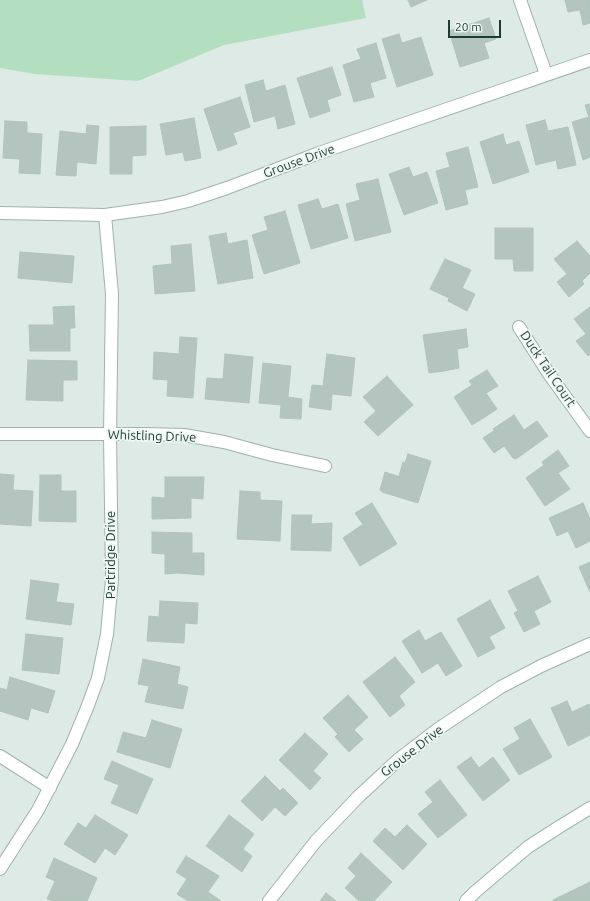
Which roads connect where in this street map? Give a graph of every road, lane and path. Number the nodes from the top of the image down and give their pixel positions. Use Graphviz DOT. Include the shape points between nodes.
graph roads {
  1 [pos="520,0"];
  2 [pos="590,60"];
  3 [pos="546,74"];
  4 [pos="0,213"];
  5 [pos="105,215"];
  6 [pos="519,327"];
  7 [pos="590,431"];
  8 [pos="0,434"];
  9 [pos="110,435"];
  10 [pos="325,466"];
  11 [pos="590,644"];
  12 [pos="0,756"];
  13 [pos="50,788"];
  14 [pos="590,808"];
  15 [pos="0,869"];
  16 [pos="269,901"];
  17 [pos="466,901"];
  1 -- 3 [label="street"];
  2 -- 3 [label="street, Grouse Drive"];
  3 -- 5 [label="street, Grouse Drive" via="188,201"];
  4 -- 5 [label="street, Grouse Drive"];
  5 -- 9 [label="street, Partridge Drive" via="112,294"];
  6 -- 7 [label="street, Duck Tail Court"];
  8 -- 9 [label="street, Whistling Drive"];
  9 -- 10 [label="street, Whistling Drive" via="196,436"];
  9 -- 13 [label="street, Partridge Drive" via="112,579 107,634 98,678 87,708"];
  11 -- 16 [label="street, Grouse Drive" via="501,687 438,729 399,759 316,841"];
  12 -- 13 [label="street"];
  13 -- 15 [label="street, Partridge Drive"];
  14 -- 17 [label="street" via="528,847"];
}
